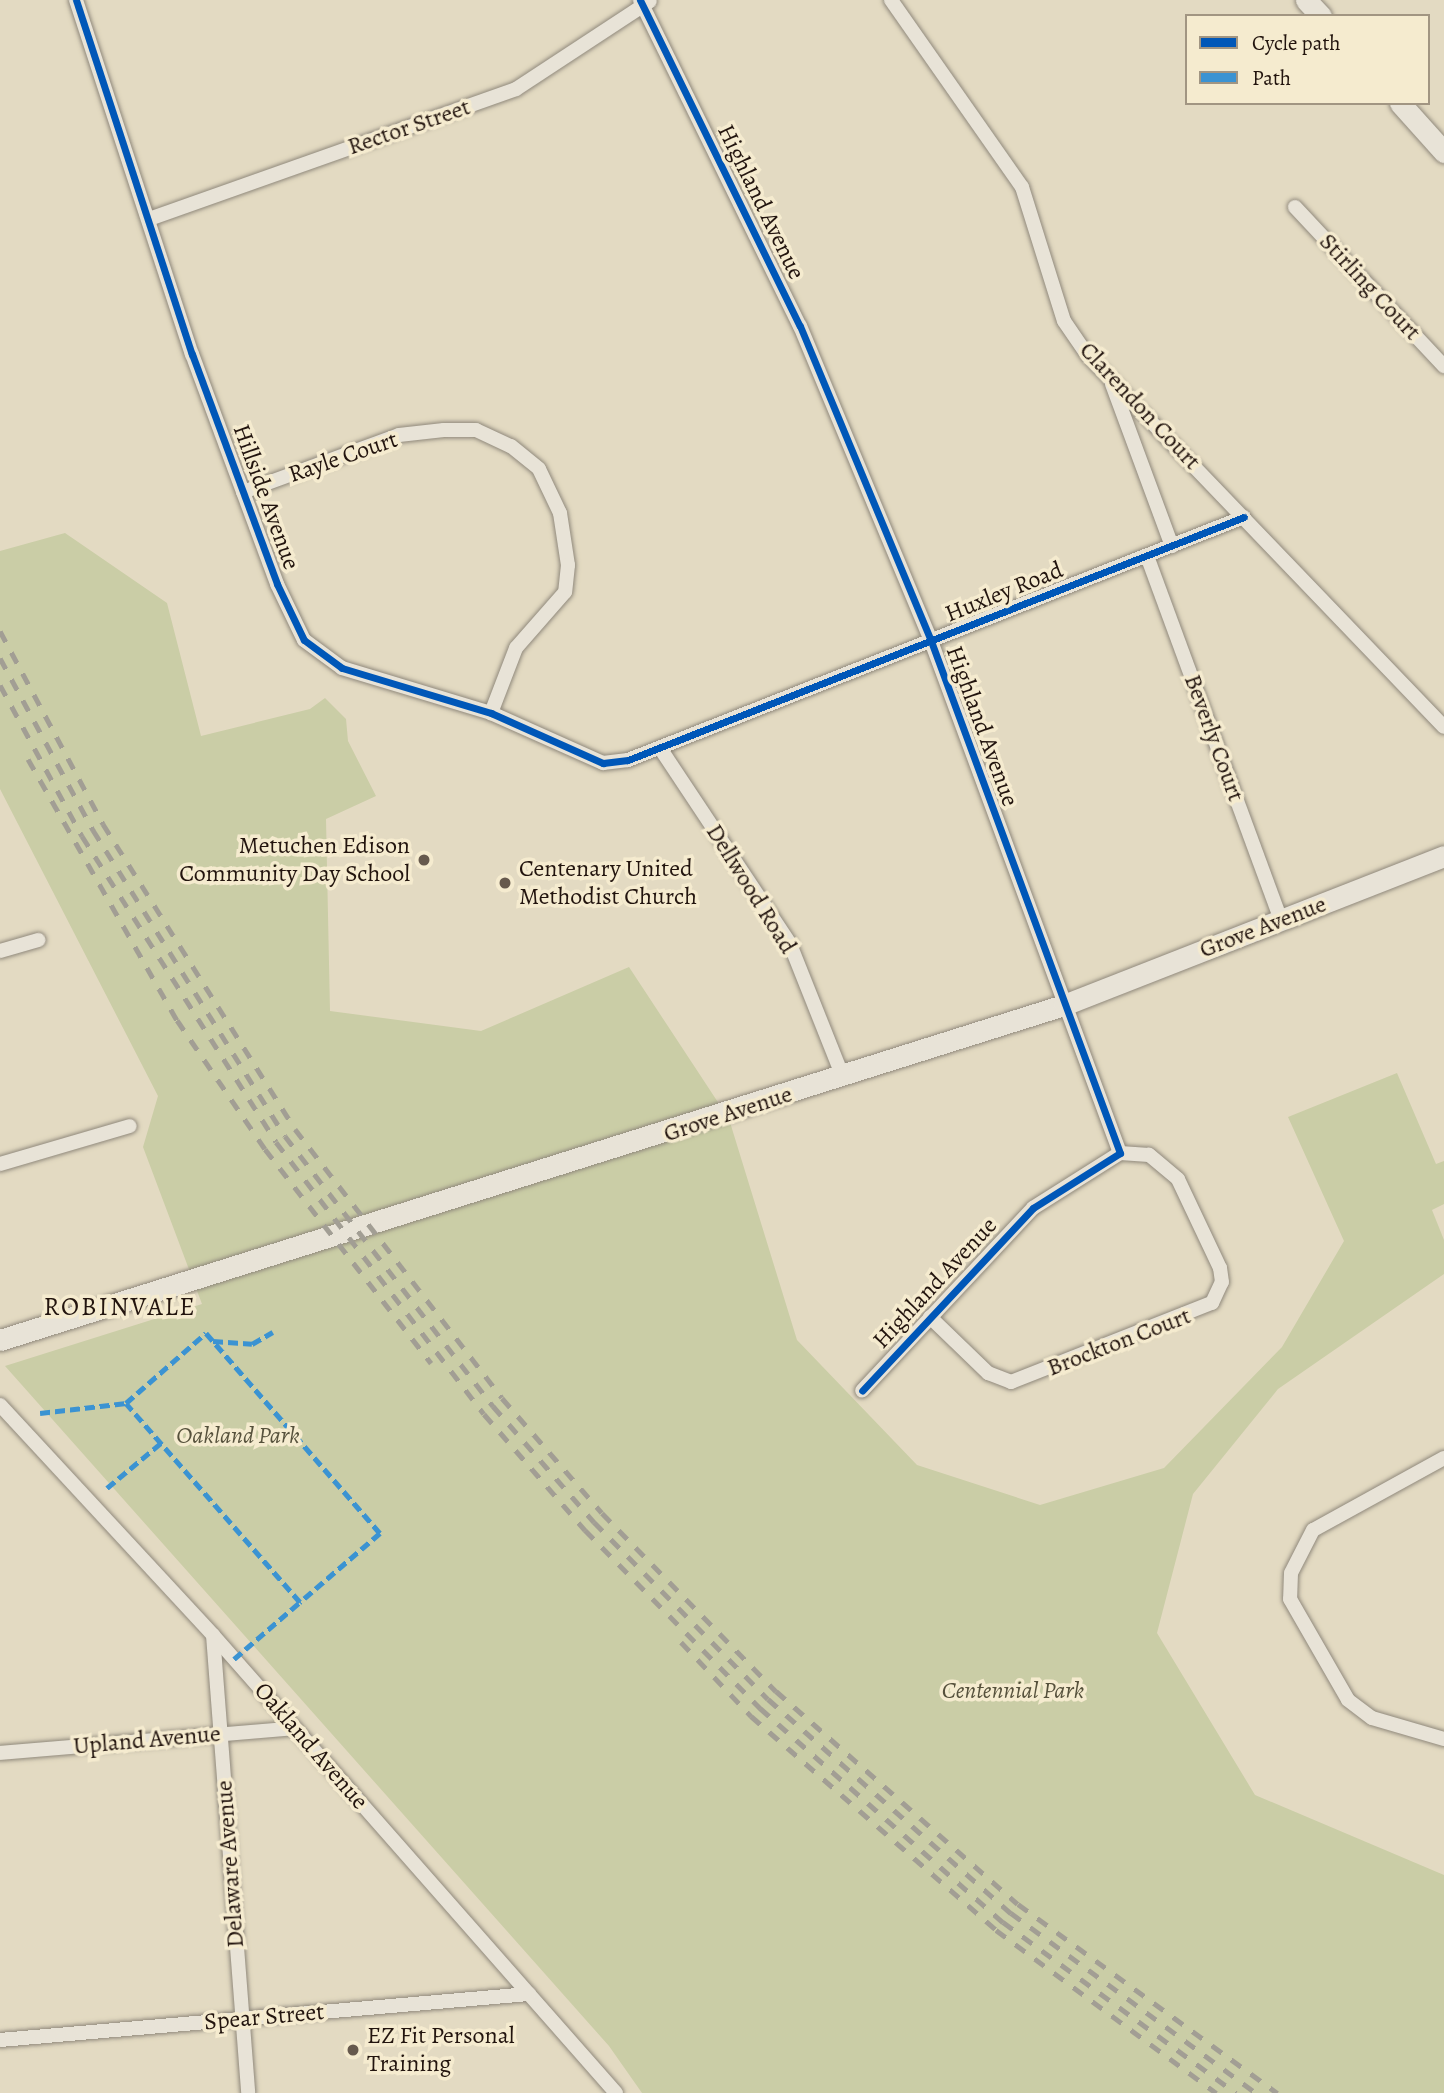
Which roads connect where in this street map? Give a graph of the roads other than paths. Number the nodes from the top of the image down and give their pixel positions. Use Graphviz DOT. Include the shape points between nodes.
graph roads {
  1 [pos="75,0"];
  2 [pos="891,0"];
  3 [pos="1306,0"];
  4 [pos="645,2"];
  5 [pos="1319,14"];
  6 [pos="1402,105"];
  7 [pos="1444,152"];
  8 [pos="1296,207"];
  9 [pos="149,219"];
  10 [pos="1444,366"];
  11 [pos="1109,376"];
  12 [pos="243,492"];
  13 [pos="1244,517"];
  14 [pos="1172,545"];
  15 [pos="1147,556"];
  16 [pos="931,641"];
  17 [pos="491,713"];
  18 [pos="1444,727"];
  19 [pos="660,748"];
  20 [pos="1444,856"];
  21 [pos="1281,920"];
  22 [pos="38,940"];
  23 [pos="0,951"];
  24 [pos="1064,1005"];
  25 [pos="842,1077"];
  26 [pos="130,1126"];
  27 [pos="1120,1153"];
  28 [pos="0,1164"];
  29 [pos="930,1317"];
  30 [pos="0,1339"];
  31 [pos="862,1391"];
  32 [pos="0,1405"];
  33 [pos="1444,1458"];
  34 [pos="212,1634"];
  35 [pos="295,1728"];
  36 [pos="220,1734"];
  37 [pos="1444,1739"];
  38 [pos="0,1753"];
  39 [pos="529,1994"];
  40 [pos="242,2019"];
  41 [pos="0,2040"];
  42 [pos="248,2093"];
  43 [pos="616,2093"];
  1 -- 9 [label="street, Hillside Avenue"];
  2 -- 11 [label="street, Clarendon Court" via="1022,187 1063,321"];
  3 -- 5 [label="street"];
  4 -- 9 [label="street, Rector Street" via="516,89"];
  4 -- 16 [label="street, Highland Avenue" via="800,326"];
  6 -- 7 [label="street"];
  8 -- 10 [label="street, Stirling Court"];
  9 -- 12 [label="street, Hillside Avenue"];
  11 -- 13 [label="street, Clarendon Court"];
  11 -- 14 [label="street"];
  12 -- 17 [label="street, Hillside Avenue" via="290,615 323,659"];
  12 -- 17 [label="street, Rayle Court" via="399,435 444,430 476,430 511,446 540,469 559,513 568,565 565,592 516,648"];
  13 -- 14 [label="street, Huxley Road"];
  13 -- 18 [label="street, Clarendon Court"];
  14 -- 15 [label="street, Huxley Road"];
  15 -- 16 [label="street, Huxley Road"];
  15 -- 21 [label="street, Beverly Court"];
  16 -- 19 [label="street, Huxley Road"];
  16 -- 24 [label="street, Highland Avenue"];
  17 -- 19 [label="street, Hillside Avenue" via="603,763"];
  19 -- 25 [label="street, Dellwood Road" via="790,944"];
  20 -- 21 [label="street, Grove Avenue"];
  21 -- 24 [label="street, Grove Avenue"];
  22 -- 23 [label="street"];
  24 -- 25 [label="street, Grove Avenue"];
  24 -- 27 [label="street, Highland Avenue"];
  25 -- 30 [label="street, Grove Avenue"];
  26 -- 28 [label="street"];
  27 -- 29 [label="street, Highland Avenue" via="1033,1208"];
  27 -- 29 [label="street, Brockton Court" via="1149,1155 1178,1179 1220,1268 1222,1282 1212,1303 1011,1382 988,1373"];
  29 -- 31 [label="street, Highland Avenue"];
  32 -- 34 [label="street, Oakland Avenue"];
  33 -- 37 [label="street" via="1314,1530 1291,1573 1290,1599 1348,1700 1372,1718"];
  34 -- 35 [label="street, Oakland Avenue"];
  34 -- 36 [label="street, Delaware Avenue"];
  35 -- 36 [label="street, Upland Avenue"];
  35 -- 39 [label="street, Oakland Avenue"];
  36 -- 38 [label="street, Upland Avenue"];
  36 -- 40 [label="street, Delaware Avenue"];
  39 -- 40 [label="street, Spear Street"];
  39 -- 43 [label="street, Oakland Avenue"];
  40 -- 41 [label="street, Spear Street"];
  40 -- 42 [label="street, Delaware Avenue"];
}
